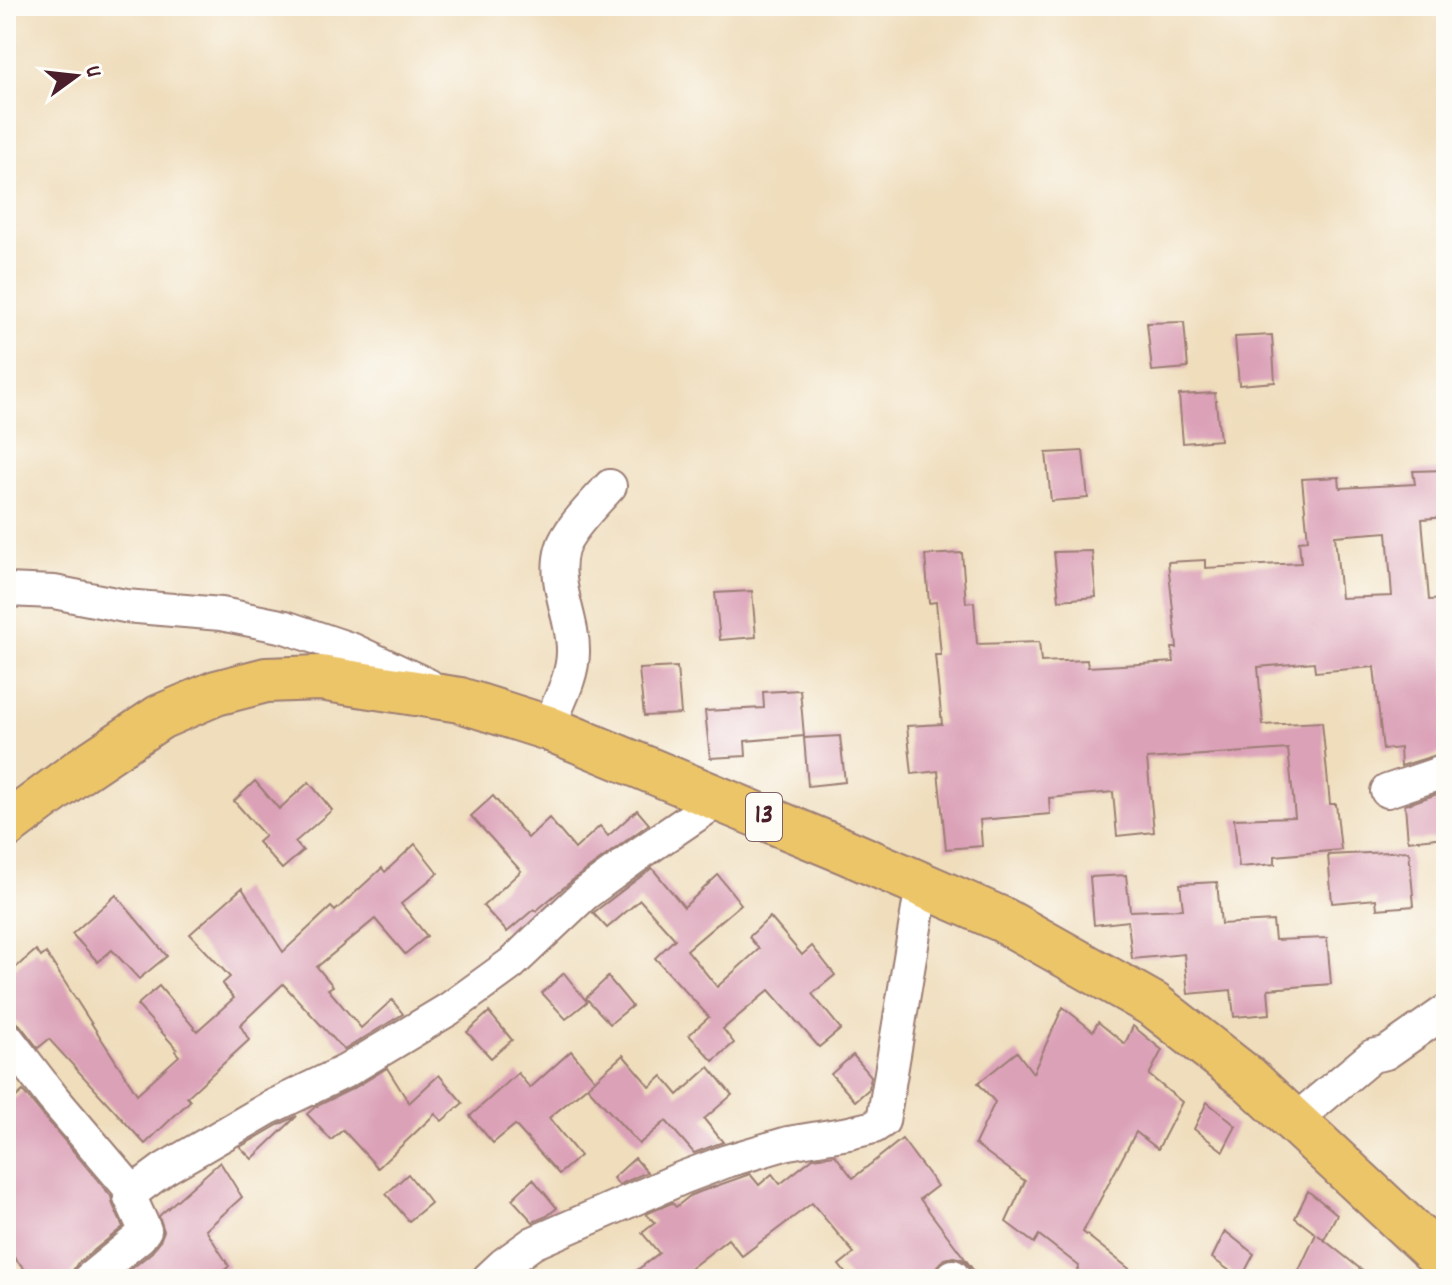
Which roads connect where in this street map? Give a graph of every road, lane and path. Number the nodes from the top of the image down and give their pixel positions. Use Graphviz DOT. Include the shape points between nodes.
graph roads {
  1 [pos="610,486"];
  2 [pos="6,590"];
  3 [pos="460,700"];
  4 [pos="548,728"];
  5 [pos="1446,771"];
  6 [pos="1387,791"];
  7 [pos="720,799"];
  8 [pos="6,826"];
  9 [pos="922,885"];
  10 [pos="1446,1011"];
  11 [pos="6,1037"];
  12 [pos="1294,1121"];
  13 [pos="133,1192"];
  14 [pos="1446,1263"];
  15 [pos="89,1279"];
  16 [pos="488,1279"];
  1 -- 4 [label="street" via="562,548 560,574 574,650"];
  2 -- 3 [label="street" via="221,614 285,627 353,650"];
  3 -- 4 [label="highway, 13"];
  3 -- 8 [label="highway, 13" via="320,678 266,680 216,693 160,717"];
  4 -- 7 [label="highway, 13"];
  5 -- 6 [label="street"];
  7 -- 9 [label="highway, 13"];
  7 -- 13 [label="street" via="585,894 511,964 449,1009 346,1071 269,1108"];
  9 -- 12 [label="highway, 13" via="1003,920 1154,1005"];
  9 -- 16 [label="street" via="883,1121 849,1133 788,1143 682,1178 533,1243"];
  10 -- 12 [label="street" via="1386,1053 1372,1056"];
  11 -- 13 [label="street"];
  12 -- 14 [label="highway, 13"];
  13 -- 15 [label="street" via="132,1204 145,1230"];
}
